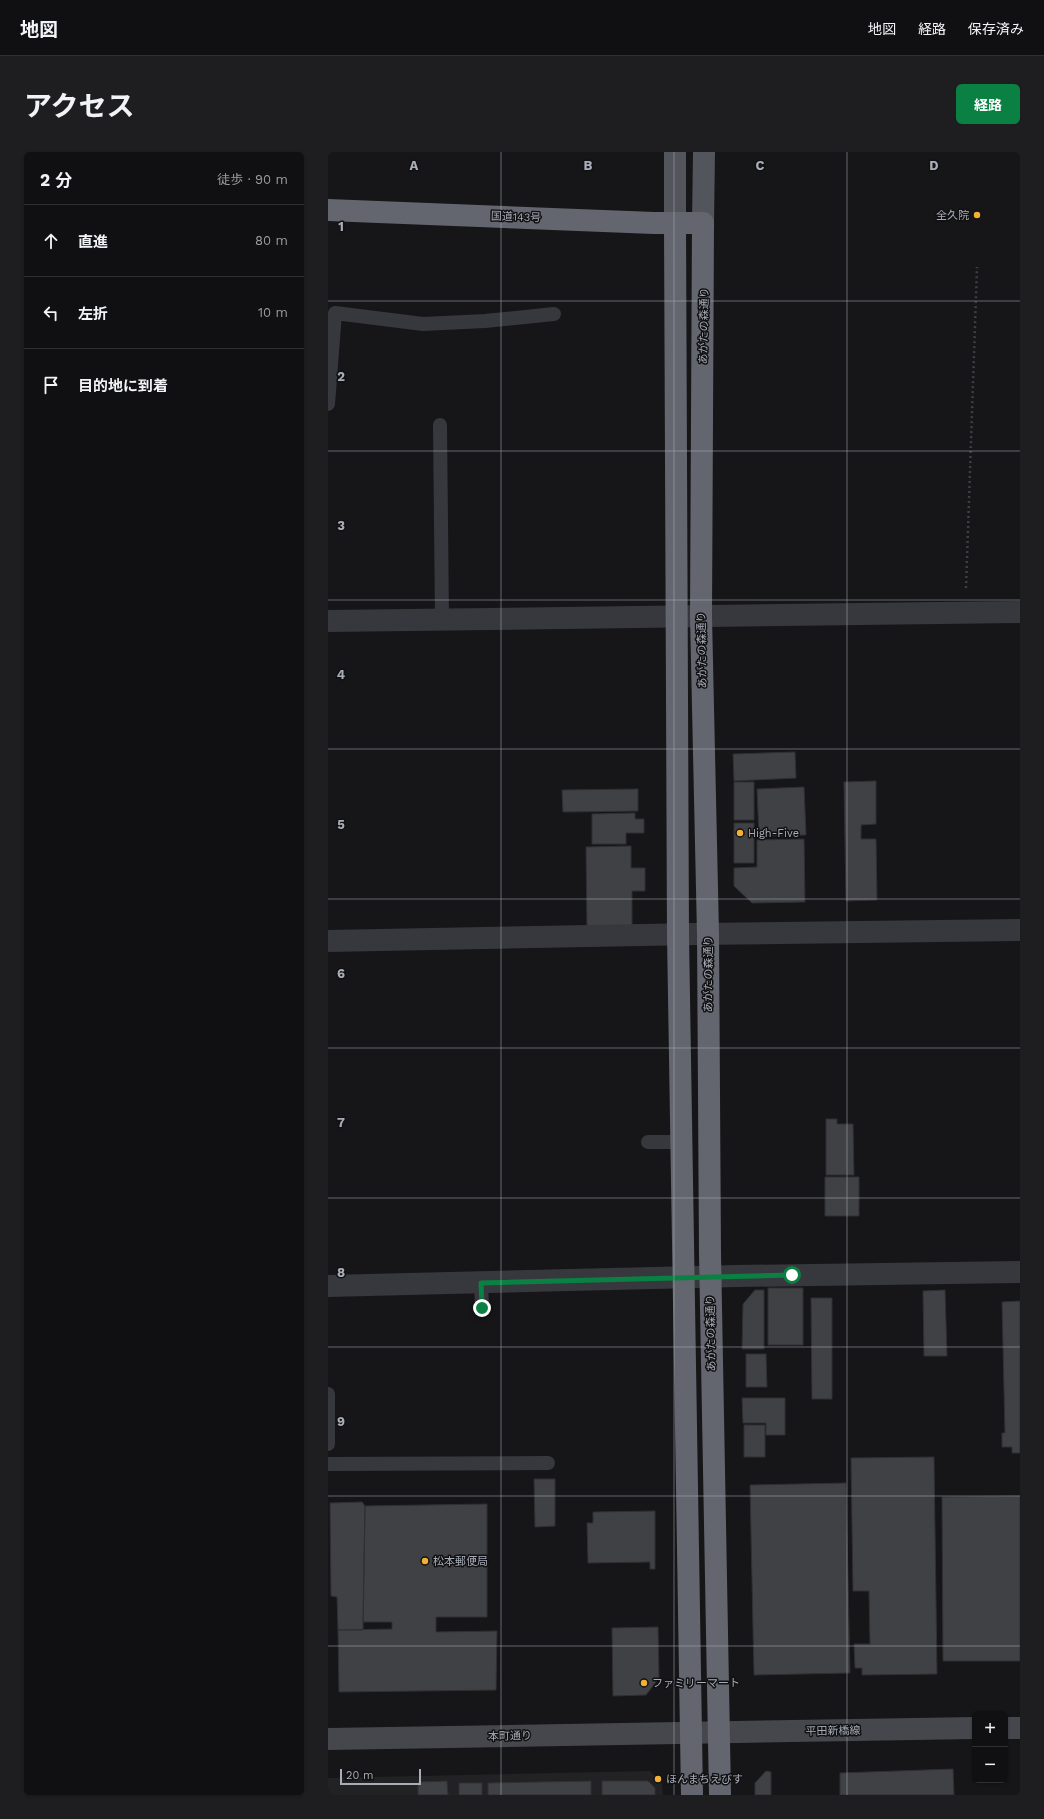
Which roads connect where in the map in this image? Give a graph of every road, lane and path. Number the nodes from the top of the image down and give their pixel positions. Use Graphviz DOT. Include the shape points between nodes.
graph roads {
  1 [pos="675,152"];
  2 [pos="704,152"];
  3 [pos="328,210"];
  4 [pos="675,223"];
  5 [pos="703,223"];
  6 [pos="977,267"];
  7 [pos="554,314"];
  8 [pos="328,404"];
  9 [pos="440,425"];
  10 [pos="1020,612"];
  11 [pos="965,613"];
  12 [pos="676,616"];
  13 [pos="701,616"];
  14 [pos="442,619"];
  15 [pos="328,621"];
  16 [pos="1020,930"];
  17 [pos="708,934"];
  18 [pos="678,935"];
  19 [pos="328,941"];
  20 [pos="648,1142"];
  21 [pos="681,1142"];
  22 [pos="1020,1272"];
  23 [pos="710,1277"];
  24 [pos="684,1278"];
  25 [pos="481,1283"];
  26 [pos="328,1286"];
  27 [pos="482,1308"];
  28 [pos="328,1394"];
  29 [pos="328,1444"];
  30 [pos="548,1463"];
  31 [pos="328,1464"];
  32 [pos="972,1728"];
  33 [pos="1008,1728"];
  34 [pos="1020,1728"];
  35 [pos="691,1732"];
  36 [pos="719,1732"];
  37 [pos="328,1739"];
  38 [pos="692,1795"];
  39 [pos="720,1795"];
  1 -- 4 [label="main road"];
  2 -- 5 [label="main road, あがたの森通り"];
  3 -- 4 [label="highway, 国道143号"];
  4 -- 5 [label="highway, 国道143号"];
  4 -- 12 [label="highway"];
  5 -- 13 [label="highway, あがたの森通り"];
  6 -- 11 [label="path"];
  7 -- 8 [label="lane" via="423,324 335,313"];
  9 -- 14 [label="lane"];
  10 -- 11 [label="street"];
  11 -- 13 [label="street"];
  12 -- 13 [label="street"];
  12 -- 14 [label="street"];
  12 -- 18 [label="highway"];
  13 -- 17 [label="highway, あがたの森通り"];
  14 -- 15 [label="street"];
  16 -- 17 [label="street"];
  17 -- 18 [label="street"];
  17 -- 23 [label="highway, あがたの森通り"];
  18 -- 19 [label="street"];
  18 -- 21 [label="highway"];
  20 -- 21 [label="lane"];
  21 -- 24 [label="highway"];
  22 -- 23 [label="street" via="792,1271"];
  23 -- 24 [label="street"];
  23 -- 36 [label="highway, あがたの森通り"];
  24 -- 25 [label="street" via="504,1279"];
  24 -- 35 [label="highway"];
  25 -- 26 [label="street"];
  25 -- 27 [label="lane"];
  28 -- 29 [label="lane"];
  30 -- 31 [label="lane"];
  32 -- 36 [label="street, 平田新橋線"];
  33 -- 34 [label="street"];
  35 -- 36 [label="street, 平田新橋線"];
  35 -- 37 [label="street, 本町通り"];
  35 -- 38 [label="highway"];
  36 -- 39 [label="highway, あがたの森通り"];
}
